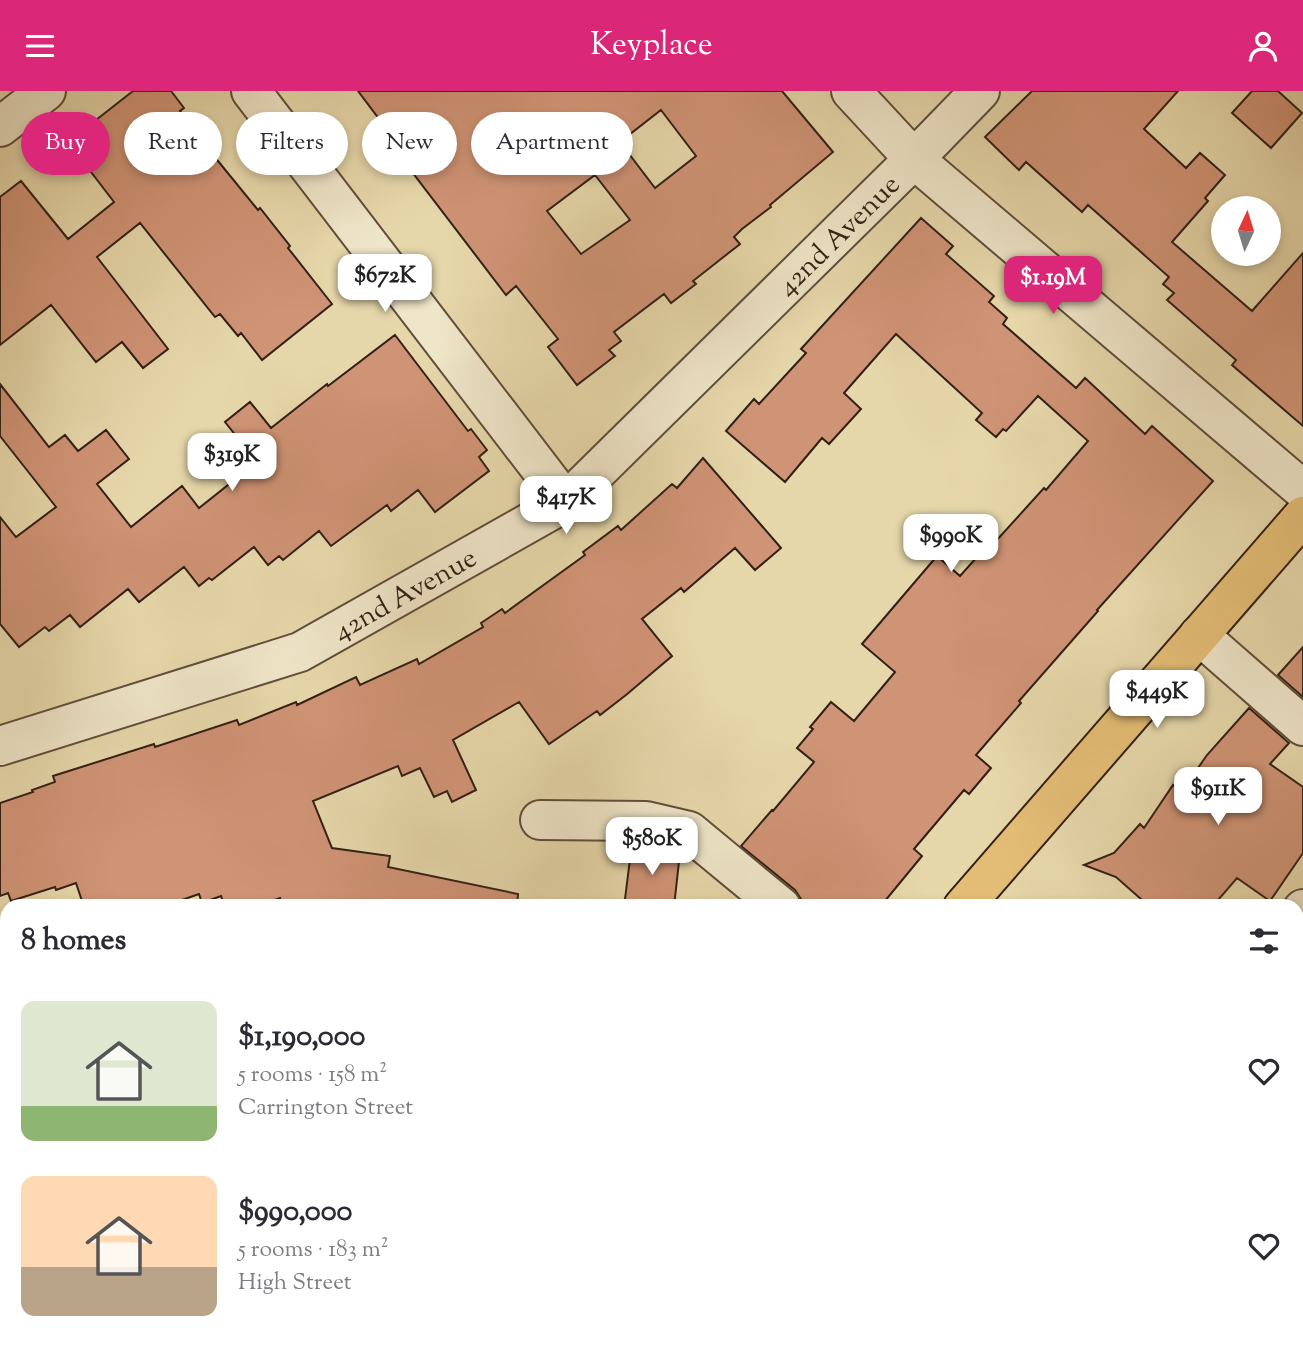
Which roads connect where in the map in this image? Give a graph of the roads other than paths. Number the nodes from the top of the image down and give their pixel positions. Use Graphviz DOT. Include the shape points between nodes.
graph roads {
  1 [pos="46,91"];
  2 [pos="251,91"];
  3 [pos="851,91"];
  4 [pos="980,91"];
  5 [pos="0,127"];
  6 [pos="914,159"];
  7 [pos="1303,489"];
  8 [pos="566,502"];
  9 [pos="1303,516"];
  10 [pos="1199,635"];
  11 [pos="1303,726"];
  12 [pos="0,746"];
  13 [pos="540,820"];
  14 [pos="771,899"];
  15 [pos="970,899"];
  1 -- 5 [label="street"];
  2 -- 8 [label="street"];
  3 -- 6 [label="street"];
  4 -- 6 [label="street, 42nd Avenue"];
  6 -- 7 [label="street"];
  6 -- 8 [label="street, 42nd Avenue"];
  8 -- 12 [label="street, 42nd Avenue" via="300,652"];
  9 -- 10 [label="main road"];
  10 -- 11 [label="street"];
  10 -- 15 [label="main road"];
  13 -- 14 [label="street" via="646,821 689,831"];
}
